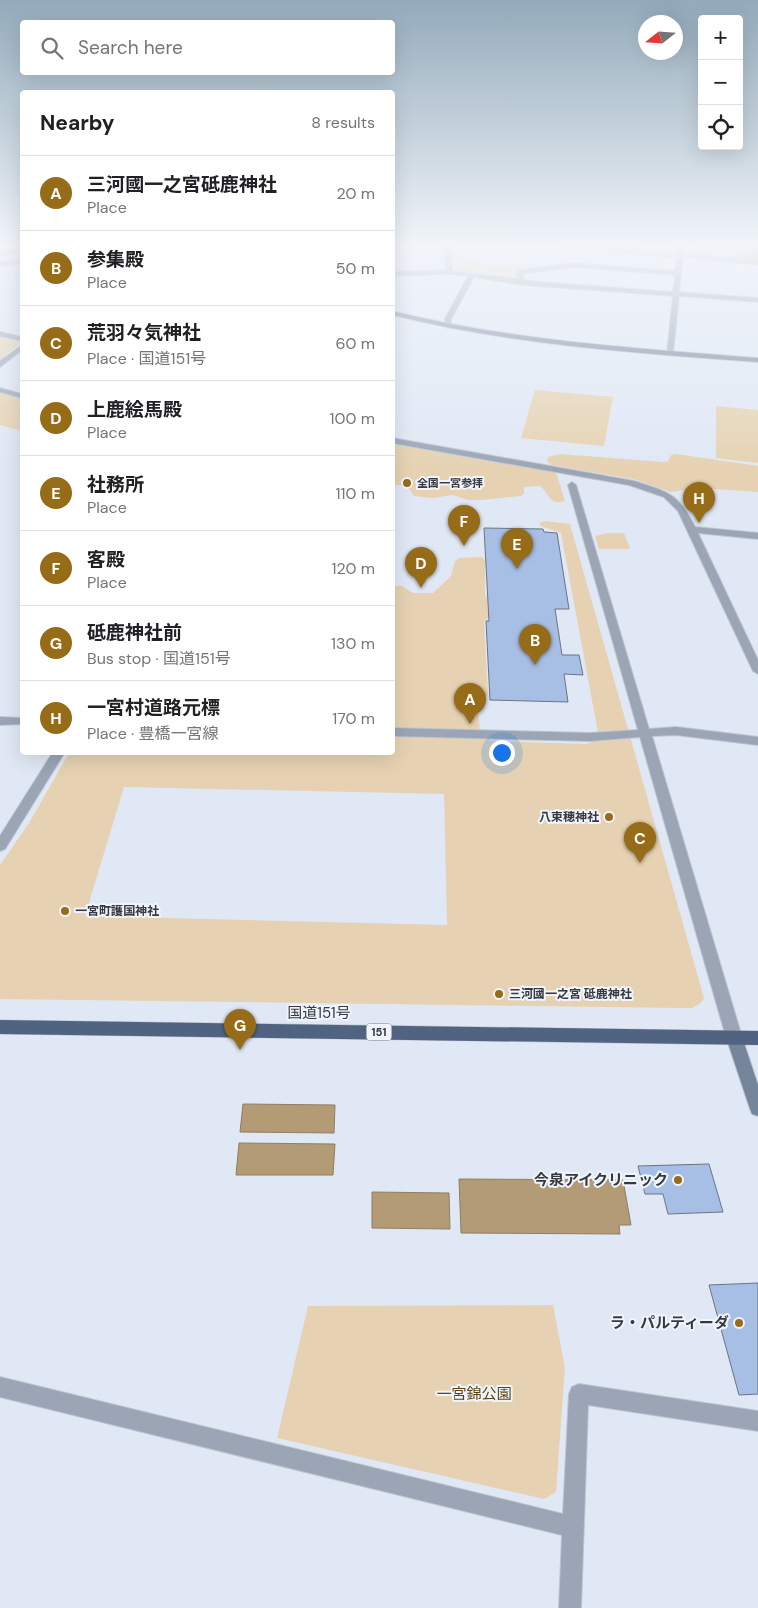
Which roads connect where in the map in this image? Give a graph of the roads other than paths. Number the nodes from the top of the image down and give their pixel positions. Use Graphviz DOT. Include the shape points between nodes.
graph roads {
  1 [pos="418,319"];
  2 [pos="448,319"];
  3 [pos="674,319"];
  4 [pos="448,326"];
  5 [pos="0,334"];
  6 [pos="20,339"];
  7 [pos="20,349"];
  8 [pos="670,353"];
  9 [pos="758,360"];
  10 [pos="0,365"];
  11 [pos="0,390"];
  12 [pos="20,395"];
  13 [pos="395,441"];
  14 [pos="572,485"];
  15 [pos="693,530"];
  16 [pos="758,536"];
  17 [pos="758,671"];
  18 [pos="0,721"];
  19 [pos="20,721"];
  20 [pos="395,732"];
  21 [pos="646,733"];
  22 [pos="758,741"];
  23 [pos="57,755"];
  24 [pos="0,846"];
  25 [pos="0,1027"];
  26 [pos="734,1037"];
  27 [pos="758,1038"];
  28 [pos="758,1109"];
  29 [pos="0,1387"];
  30 [pos="758,1421"];
  31 [pos="574,1527"];
  32 [pos="570,1608"];
  1 -- 4 [label="main road"];
  2 -- 4 [label="street"];
  3 -- 8 [label="street"];
  4 -- 8 [label="main road" via="545,342"];
  5 -- 6 [label="street"];
  7 -- 10 [label="street"];
  8 -- 9 [label="main road"];
  11 -- 12 [label="street"];
  13 -- 15 [label="street" via="651,488 677,502"];
  14 -- 21 [label="street"];
  15 -- 16 [label="street"];
  15 -- 17 [label="street"];
  18 -- 19 [label="street"];
  20 -- 21 [label="street" via="590,737"];
  21 -- 22 [label="street" via="676,731"];
  21 -- 26 [label="street"];
  23 -- 24 [label="street"];
  25 -- 26 [label="highway, 国道151号 / 151"];
  26 -- 27 [label="highway, 国道151号 / 151"];
  26 -- 28 [label="main road"];
  29 -- 31 [label="street"];
  30 -- 31 [label="street" via="579,1394"];
  31 -- 32 [label="street"];
}
